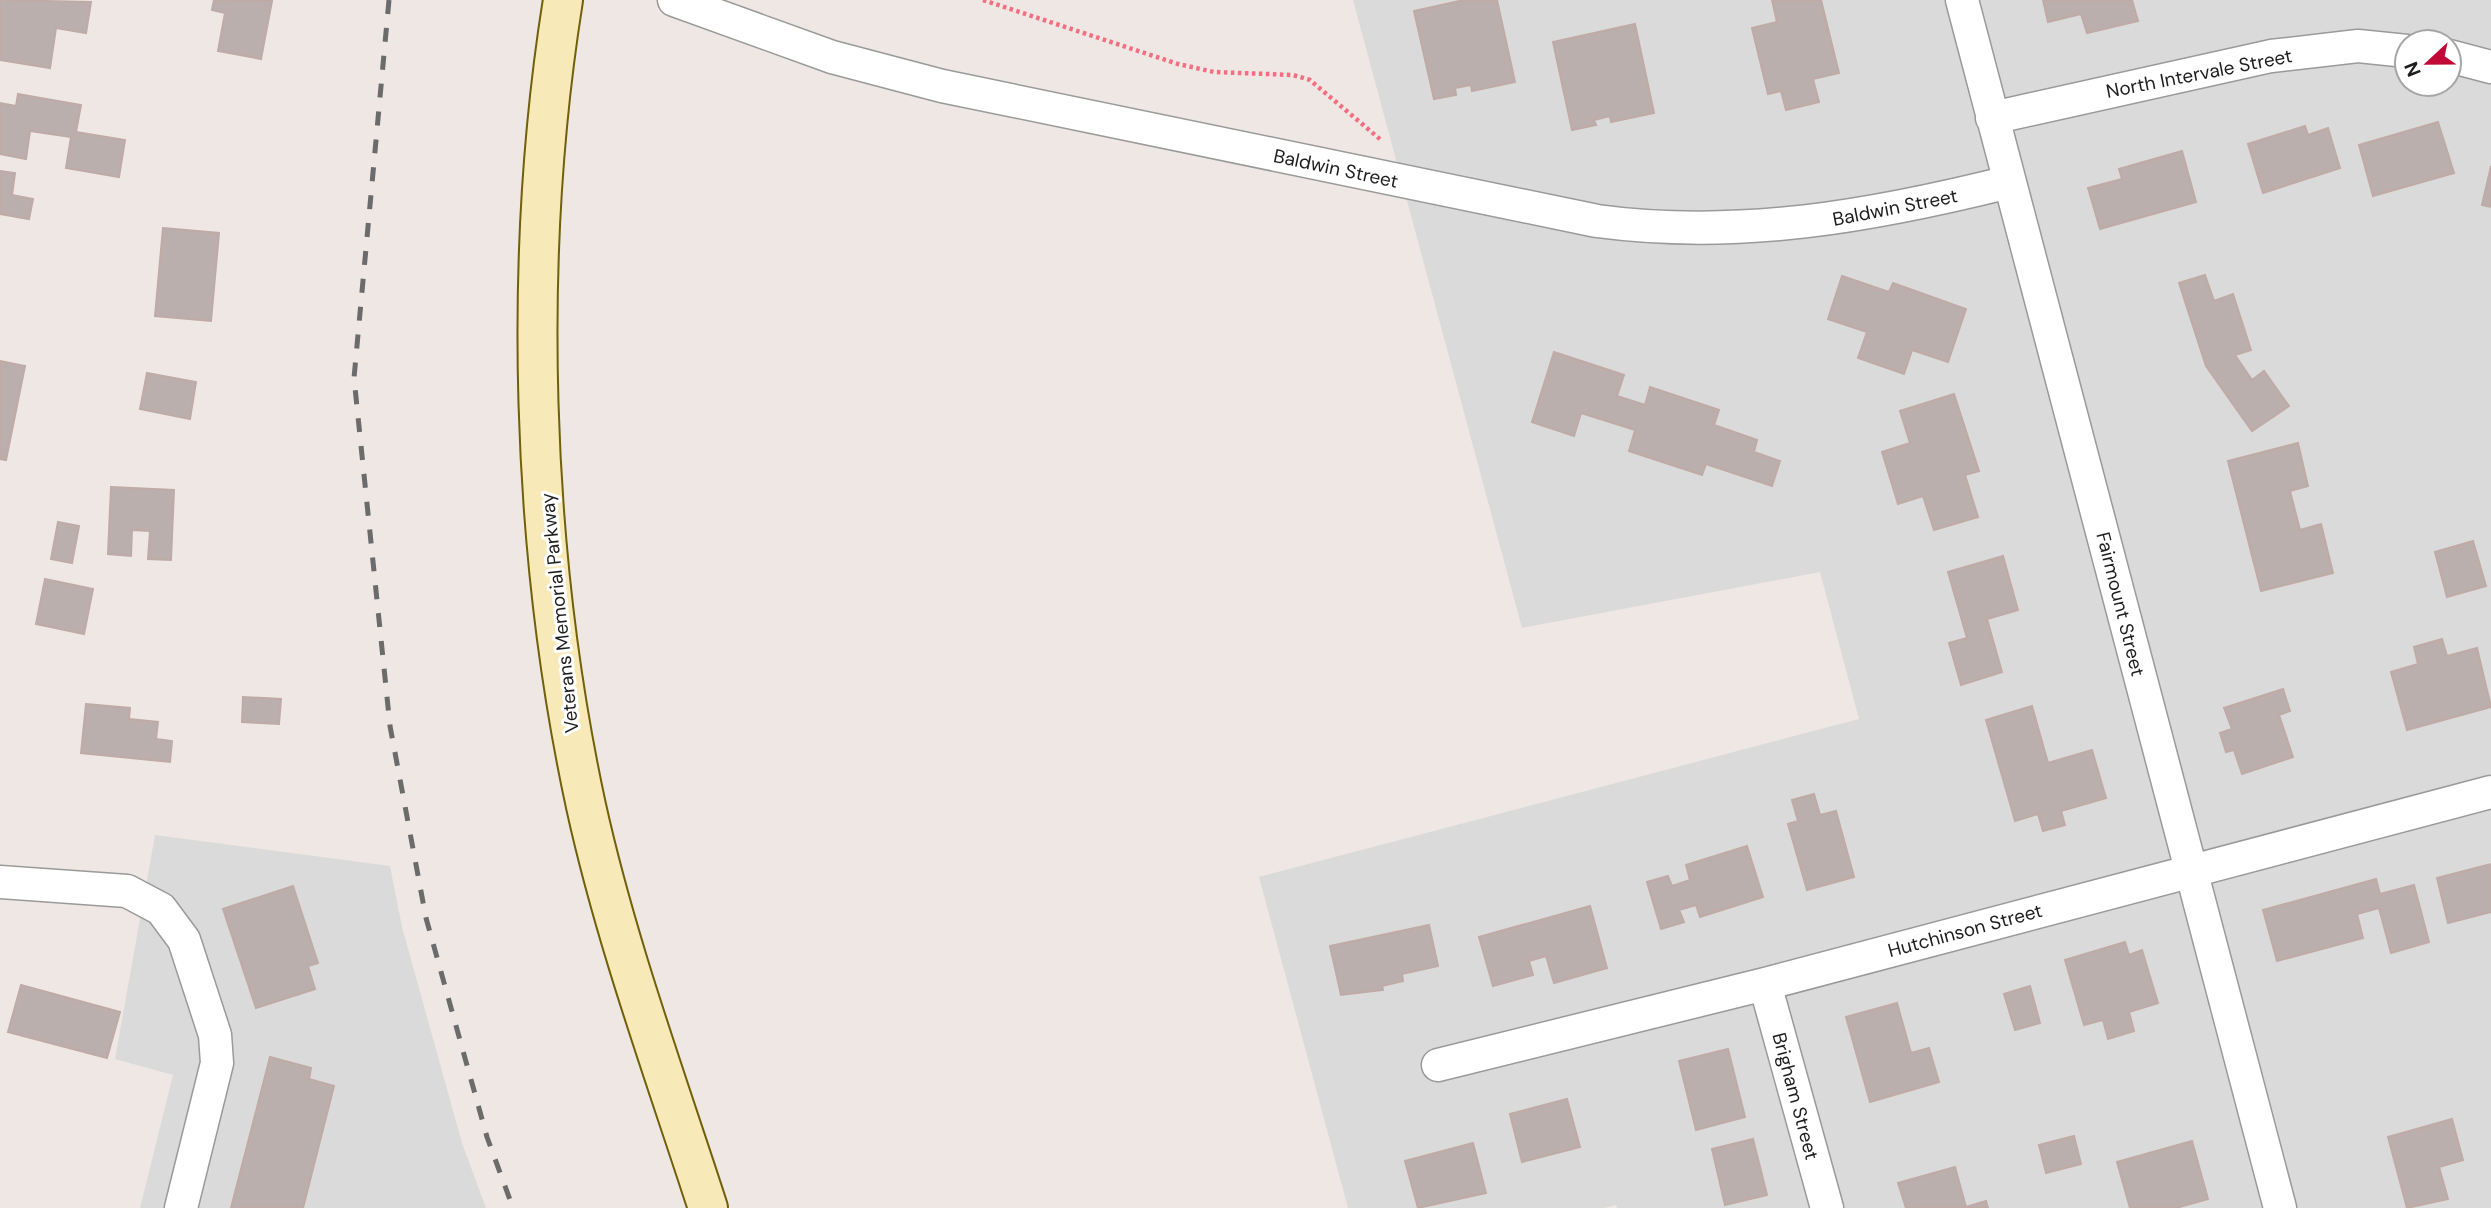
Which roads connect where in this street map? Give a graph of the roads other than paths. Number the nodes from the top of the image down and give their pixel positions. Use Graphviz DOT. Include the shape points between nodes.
graph roads {
  1 [pos="563,0"];
  2 [pos="674,0"];
  3 [pos="1962,0"];
  4 [pos="2393,50"];
  5 [pos="2463,60"];
  6 [pos="2491,67"];
  7 [pos="1992,118"];
  8 [pos="2009,182"];
  9 [pos="2491,792"];
  10 [pos="2190,870"];
  11 [pos="0,882"];
  12 [pos="1765,984"];
  13 [pos="1438,1065"];
  14 [pos="181,1208"];
  15 [pos="708,1208"];
  16 [pos="1827,1208"];
  17 [pos="2280,1208"];
  1 -- 15 [label="main road, Veterans Memorial Parkway" via="547,131 539,283 543,461 558,629 575,751 601,864"];
  2 -- 8 [label="street, Baldwin Street" via="832,57 942,86 1608,223 1672,229 1799,223 1882,212"];
  3 -- 7 [label="street, Fairmount Street"];
  4 -- 7 [label="street, North Intervale Street" via="2358,46 2271,56"];
  5 -- 6 [label="street"];
  7 -- 8 [label="street, Fairmount Street"];
  8 -- 10 [label="street, Fairmount Street"];
  9 -- 10 [label="street, Hutchinson Street"];
  10 -- 12 [label="street, Hutchinson Street"];
  10 -- 17 [label="street, Fairmount Street"];
  11 -- 14 [label="street" via="127,891 161,909 184,940 215,1035 217,1063"];
  12 -- 13 [label="street, Hutchinson Street"];
  12 -- 16 [label="street, Brigham Street"];
}
